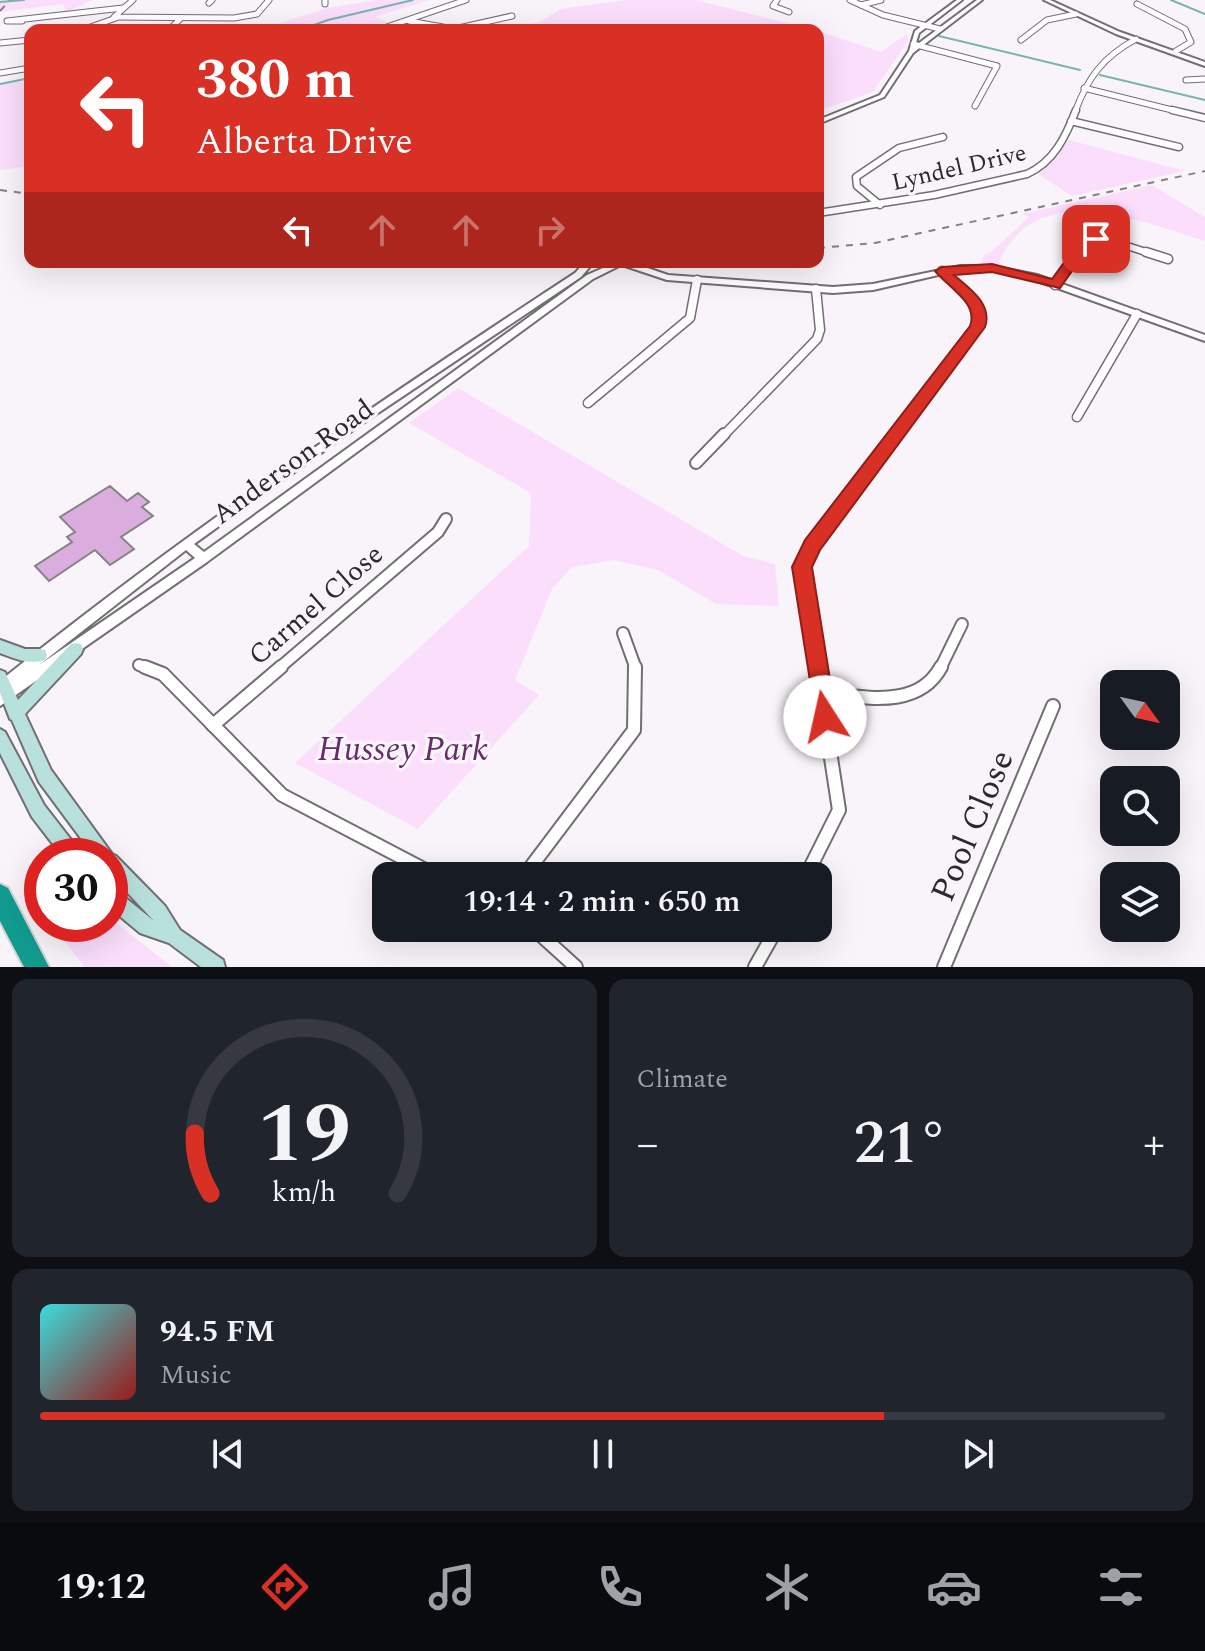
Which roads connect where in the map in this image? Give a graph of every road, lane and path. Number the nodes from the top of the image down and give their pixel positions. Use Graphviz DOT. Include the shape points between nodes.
graph roads {
  1 [pos="133,0"];
  2 [pos="269,0"];
  3 [pos="466,0"];
  4 [pos="777,0"];
  5 [pos="850,0"];
  6 [pos="881,0"];
  7 [pos="960,0"];
  8 [pos="980,0"];
  9 [pos="1046,0"];
  10 [pos="1137,4"];
  11 [pos="861,6"];
  12 [pos="123,8"];
  13 [pos="789,12"];
  14 [pos="257,14"];
  15 [pos="1076,14"];
  16 [pos="512,16"];
  17 [pos="116,18"];
  18 [pos="181,18"];
  19 [pos="22,21"];
  20 [pos="409,21"];
  21 [pos="264,23"];
  22 [pos="99,24"];
  23 [pos="175,24"];
  24 [pos="399,24"];
  25 [pos="421,24"];
  26 [pos="482,24"];
  27 [pos="925,25"];
  28 [pos="940,29"];
  29 [pos="1136,39"];
  30 [pos="1021,40"];
  31 [pos="24,41"];
  32 [pos="0,43"];
  33 [pos="914,47"];
  34 [pos="1176,51"];
  35 [pos="1205,64"];
  36 [pos="24,69"];
  37 [pos="0,73"];
  38 [pos="1205,79"];
  39 [pos="1186,80"];
  40 [pos="1084,88"];
  41 [pos="975,106"];
  42 [pos="1205,118"];
  43 [pos="824,120"];
  44 [pos="1071,121"];
  45 [pos="943,137"];
  46 [pos="1179,147"];
  47 [pos="880,205"];
  48 [pos="824,212"];
  49 [pos="1168,259"];
  50 [pos="584,268"];
  51 [pos="612,268"];
  52 [pos="635,268"];
  53 [pos="942,271"];
  54 [pos="697,280"];
  55 [pos="1055,285"];
  56 [pos="816,289"];
  57 [pos="1137,314"];
  58 [pos="1205,338"];
  59 [pos="387,402"];
  60 [pos="588,403"];
  61 [pos="404,414"];
  62 [pos="1077,417"];
  63 [pos="352,427"];
  64 [pos="369,439"];
  65 [pos="696,463"];
  66 [pos="446,519"];
  67 [pos="186,543"];
  68 [pos="203,559"];
  69 [pos="962,624"];
  70 [pos="623,633"];
  71 [pos="0,646"];
  72 [pos="76,649"];
  73 [pos="40,655"];
  74 [pos="139,665"];
  75 [pos="2,689"];
  76 [pos="820,693"];
  77 [pos="1053,706"];
  78 [pos="15,714"];
  79 [pos="213,725"];
  80 [pos="0,737"];
  81 [pos="59,838"];
  82 [pos="91,838"];
  83 [pos="410,862"];
  84 [pos="535,862"];
  85 [pos="813,862"];
  86 [pos="128,880"];
  87 [pos="0,896"];
  88 [pos="128,912"];
  89 [pos="174,936"];
  90 [pos="548,942"];
  91 [pos="769,942"];
  92 [pos="37,967"];
  93 [pos="216,967"];
  94 [pos="576,967"];
  95 [pos="755,967"];
  96 [pos="944,967"];
  1 -- 12 [label="street"];
  2 -- 14 [label="street"];
  3 -- 20 [label="street"];
  4 -- 13 [label="street" via="774,7"];
  5 -- 11 [label="street"];
  6 -- 11 [label="street"];
  7 -- 27 [label="street"];
  8 -- 28 [label="street"];
  9 -- 15 [label="street"];
  10 -- 34 [label="street" via="1185,29 1191,42"];
  11 -- 27 [label="street"];
  12 -- 17 [label="street"];
  12 -- 19 [label="street"];
  14 -- 18 [label="street"];
  14 -- 21 [label="street"];
  15 -- 29 [label="street"];
  15 -- 30 [label="street" via="1047,20"];
  16 -- 26 [label="street"];
  17 -- 18 [label="street"];
  17 -- 22 [label="street"];
  18 -- 23 [label="street"];
  20 -- 24 [label="street"];
  20 -- 25 [label="street"];
  27 -- 28 [label="street"];
  27 -- 33 [label="street" via="915,34"];
  28 -- 33 [label="street"];
  29 -- 34 [label="street"];
  29 -- 40 [label="street, Lyndel Drive" via="1108,53"];
  31 -- 32 [label="street"];
  33 -- 41 [label="street" via="997,66"];
  33 -- 43 [label="street" via="882,96"];
  34 -- 35 [label="street"];
  36 -- 37 [label="street"];
  38 -- 39 [label="street"];
  40 -- 42 [label="street"];
  40 -- 44 [label="street, Lyndel Drive"];
  44 -- 46 [label="street"];
  44 -- 47 [label="street, Lyndel Drive" via="1036,171"];
  45 -- 47 [label="street" via="899,148 856,177 857,186"];
  47 -- 48 [label="street, Lyndel Drive"];
  49 -- 55 [label="street" via="1115,242 1089,241"];
  50 -- 59 [label="street, Anderson Road"];
  51 -- 61 [label="street, Anderson Road" via="590,277"];
  52 -- 54 [label="street"];
  53 -- 55 [label="street" via="992,268"];
  53 -- 56 [label="street" via="860,289"];
  53 -- 76 [label="street" via="976,303 978,327 812,545 802,567"];
  54 -- 56 [label="street"];
  54 -- 60 [label="street" via="690,318"];
  55 -- 57 [label="street"];
  56 -- 65 [label="street" via="817,339"];
  57 -- 58 [label="street"];
  57 -- 62 [label="street"];
  59 -- 61 [label="street"];
  59 -- 63 [label="street, Anderson Road"];
  61 -- 64 [label="street, Anderson Road"];
  63 -- 64 [label="street"];
  63 -- 67 [label="street, Anderson Road"];
  64 -- 68 [label="street, Anderson Road"];
  66 -- 79 [label="street, Carmel Close" via="438,532"];
  67 -- 68 [label="street"];
  67 -- 73 [label="street, Anderson Road"];
  68 -- 72 [label="street, Anderson Road"];
  69 -- 76 [label="street" via="930,685 919,694"];
  70 -- 84 [label="street" via="633,656 634,730"];
  71 -- 73 [label="main road" via="17,654"];
  72 -- 75 [label="street, Anderson Road"];
  72 -- 78 [label="main road"];
  73 -- 75 [label="street, Anderson Road"];
  74 -- 79 [label="street" via="163,674"];
  75 -- 78 [label="main road"];
  76 -- 85 [label="street" via="839,810"];
  77 -- 96 [label="street, Pool Close"];
  78 -- 82 [label="main road" via="45,776"];
  79 -- 83 [label="street" via="282,795"];
  80 -- 81 [label="main road" via="38,811"];
  86 -- 89 [label="main road"];
  87 -- 92 [label="highway"];
  88 -- 89 [label="main road" via="146,927"];
  89 -- 93 [label="main road"];
  90 -- 94 [label="street"];
  91 -- 95 [label="street"];
}
